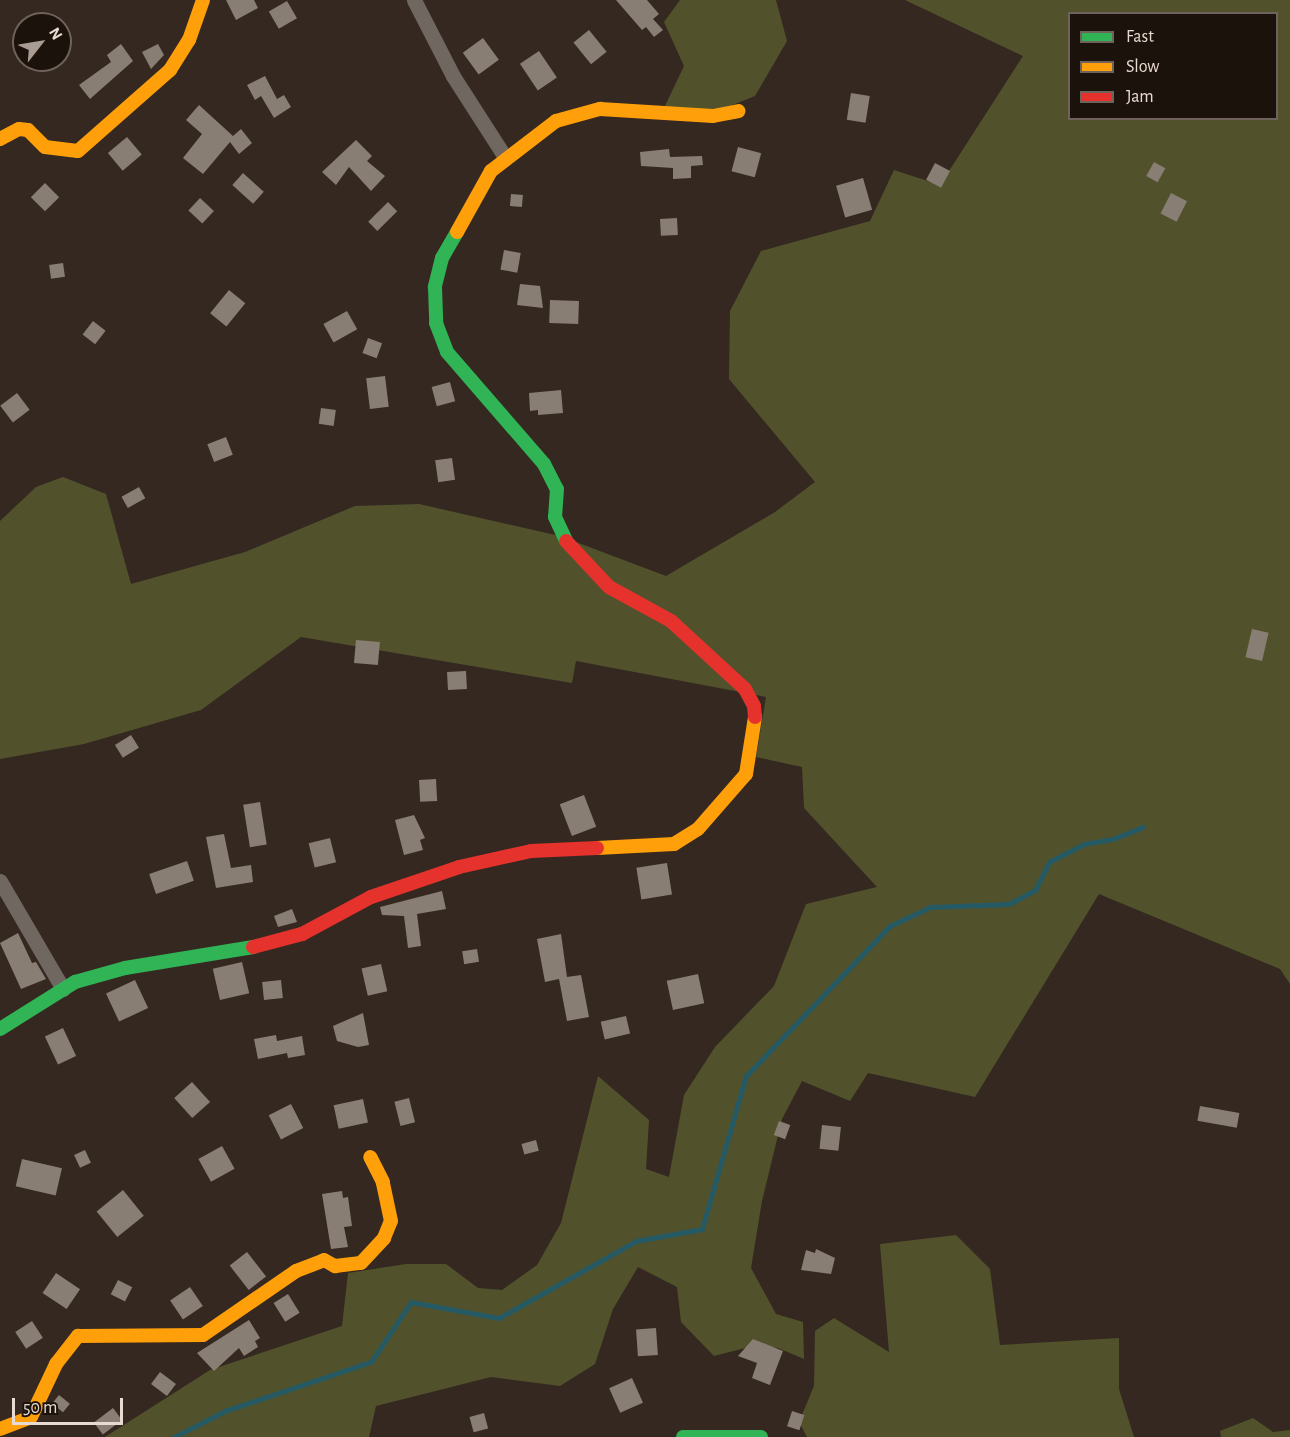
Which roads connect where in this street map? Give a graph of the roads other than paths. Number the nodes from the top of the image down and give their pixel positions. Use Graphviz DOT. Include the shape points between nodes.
graph roads {
  1 [pos="203,0"];
  2 [pos="414,0"];
  3 [pos="740,111"];
  4 [pos="0,139"];
  5 [pos="506,157"];
  6 [pos="0,881"];
  7 [pos="63,989"];
  8 [pos="0,1029"];
  9 [pos="369,1156"];
  10 [pos="0,1429"];
  11 [pos="683,1437"];
  12 [pos="761,1437"];
  1 -- 4 [label="street" via="189,40 170,70 78,151 45,147 28,130 19,129"];
  2 -- 5 [label="street" via="453,76"];
  3 -- 5 [label="street" via="713,116 600,108 556,121"];
  5 -- 7 [label="street" via="481,186 442,258 435,287 436,323 447,351 544,464 557,489 555,517 565,540 582,562 609,587 671,621 745,689 754,706 755,723 746,774 698,829 675,844 531,851 459,867 371,897 302,934 220,955 125,968"];
  6 -- 7 [label="street"];
  7 -- 8 [label="street"];
  9 -- 10 [label="street" via="383,1182 391,1221 384,1238 361,1263 335,1266 324,1260 296,1271 203,1335 78,1336 56,1364 31,1417"];
  11 -- 12 [label="street"];
}
